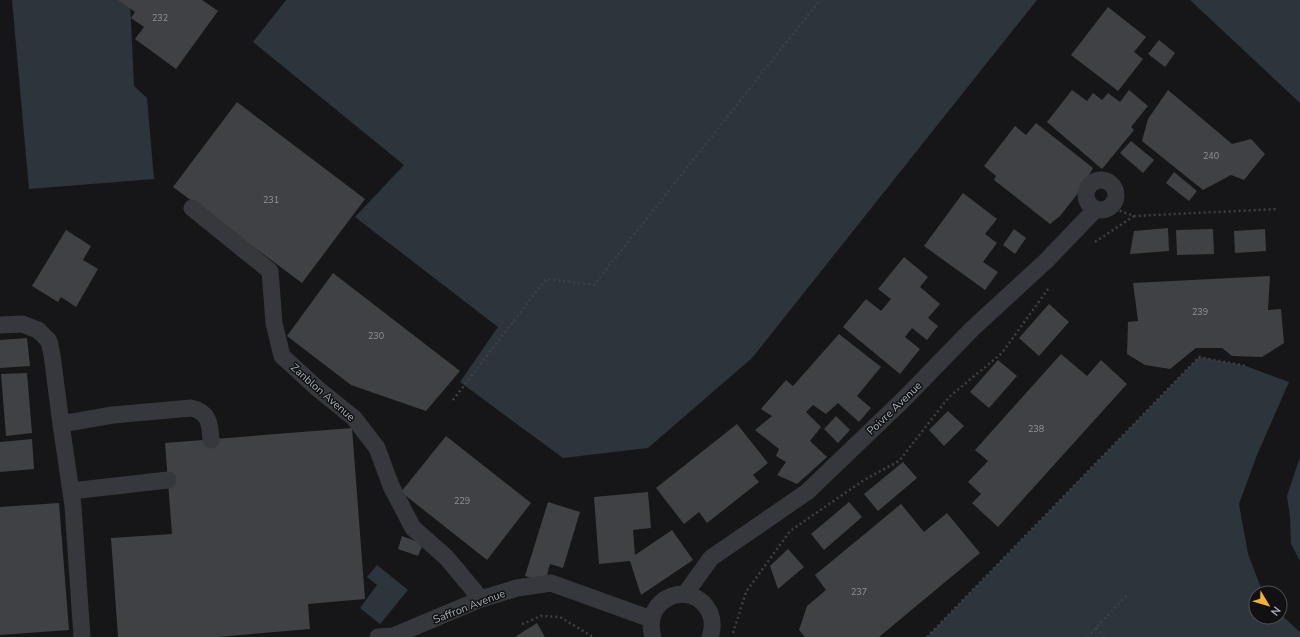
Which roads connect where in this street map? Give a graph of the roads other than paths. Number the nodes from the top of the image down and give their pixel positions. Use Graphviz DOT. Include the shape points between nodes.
graph roads {
  1 [pos="192,208"];
  2 [pos="1103,209"];
  3 [pos="0,325"];
  4 [pos="60,424"];
  5 [pos="211,440"];
  6 [pos="168,480"];
  7 [pos="71,491"];
  8 [pos="685,594"];
  9 [pos="480,599"];
  10 [pos="651,619"];
  11 [pos="82,637"];
  12 [pos="378,637"];
  13 [pos="653,637"];
  14 [pos="710,637"];
  1 -- 9 [label="street, Zanblon Avenue" via="270,271 274,323 282,356 354,418 377,448 391,486 413,528 446,557"];
  2 -- 8 [label="street, Poivre Avenue" via="972,329 904,399 807,492 711,558"];
  3 -- 4 [label="street" via="22,324 38,330 49,341"];
  4 -- 5 [label="street" via="113,415 191,408 201,412 208,419"];
  4 -- 7 [label="street"];
  6 -- 7 [label="street"];
  7 -- 11 [label="street"];
  8 -- 10 [label="street" via="667,598 660,603"];
  8 -- 14 [label="street" via="694,596 708,608 713,626"];
  9 -- 10 [label="street, Saffron Avenue" via="517,588 551,583"];
  9 -- 12 [label="street, Saffron Avenue" via="392,636"];
  10 -- 13 [label="street"];
}
